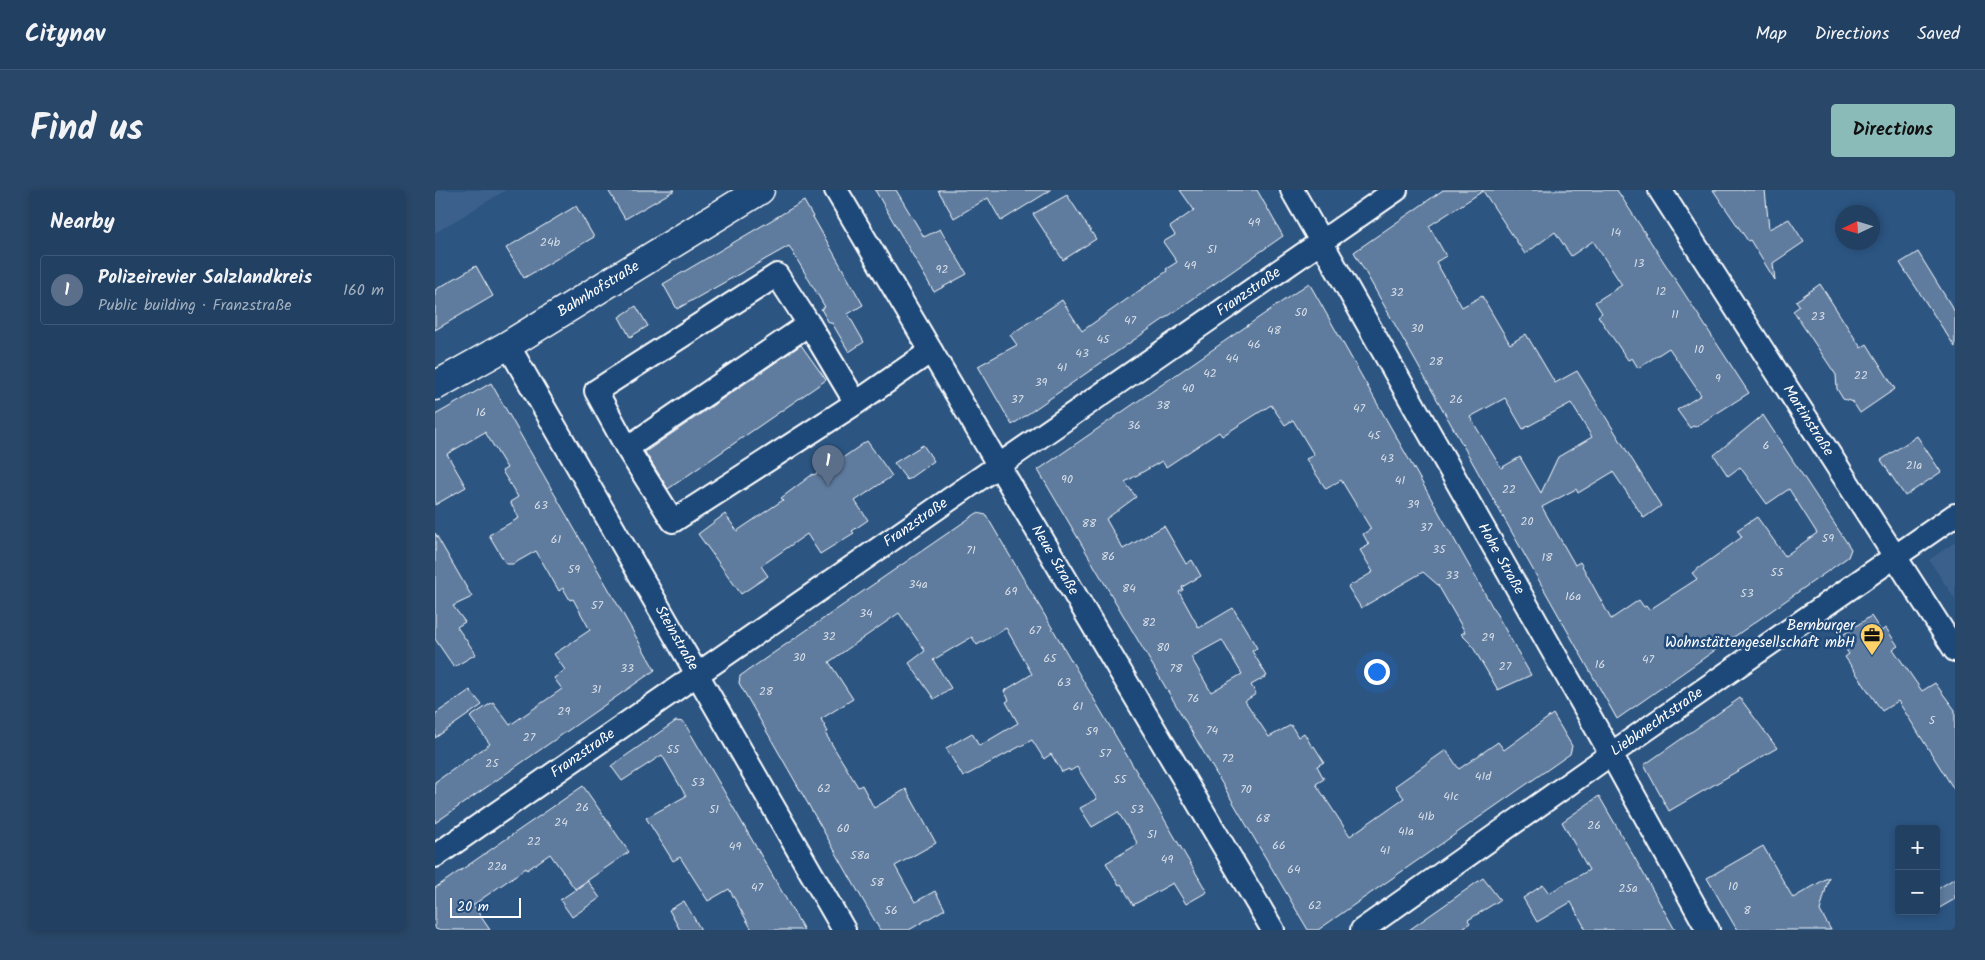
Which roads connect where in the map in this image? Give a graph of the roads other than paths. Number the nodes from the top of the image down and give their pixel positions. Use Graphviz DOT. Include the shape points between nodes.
graph roads {
  1 [pos="760,190"];
  2 [pos="836,190"];
  3 [pos="1292,190"];
  4 [pos="1396,190"];
  5 [pos="1660,190"];
  6 [pos="1321,240"];
  7 [pos="809,324"];
  8 [pos="508,345"];
  9 [pos="931,351"];
  10 [pos="435,386"];
  11 [pos="856,403"];
  12 [pos="627,448"];
  13 [pos="999,465"];
  14 [pos="1955,515"];
  15 [pos="1895,558"];
  16 [pos="1955,650"];
  17 [pos="697,676"];
  18 [pos="1611,754"];
  19 [pos="435,856"];
  20 [pos="844,930"];
  21 [pos="1273,930"];
  22 [pos="1362,930"];
  23 [pos="1708,930"];
  1 -- 8 [label="main road, Bahnhofstraße"];
  2 -- 9 [label="street, Neue Straße"];
  3 -- 6 [label="street, Hohe Straße"];
  4 -- 6 [label="street, Franzstraße"];
  5 -- 15 [label="street, Martinstraße"];
  6 -- 13 [label="street, Franzstraße"];
  6 -- 18 [label="street, Hohe Straße"];
  7 -- 11 [label="street"];
  7 -- 12 [label="street"];
  7 -- 12 [label="street" via="777,274 596,391"];
  8 -- 10 [label="main road, Bahnhofstraße"];
  8 -- 17 [label="street, Steinstraße"];
  9 -- 11 [label="street"];
  9 -- 13 [label="street, Neue Straße"];
  11 -- 12 [label="street" via="673,521"];
  13 -- 17 [label="street, Franzstraße"];
  13 -- 21 [label="street, Neue Straße"];
  14 -- 15 [label="street, Liebknechtstraße"];
  15 -- 16 [label="street, Martinstraße"];
  15 -- 18 [label="street, Liebknechtstraße"];
  17 -- 19 [label="street, Franzstraße"];
  17 -- 20 [label="street, Steinstraße"];
  18 -- 22 [label="street, Liebknechtstraße"];
  18 -- 23 [label="street, Hohe Straße"];
}
